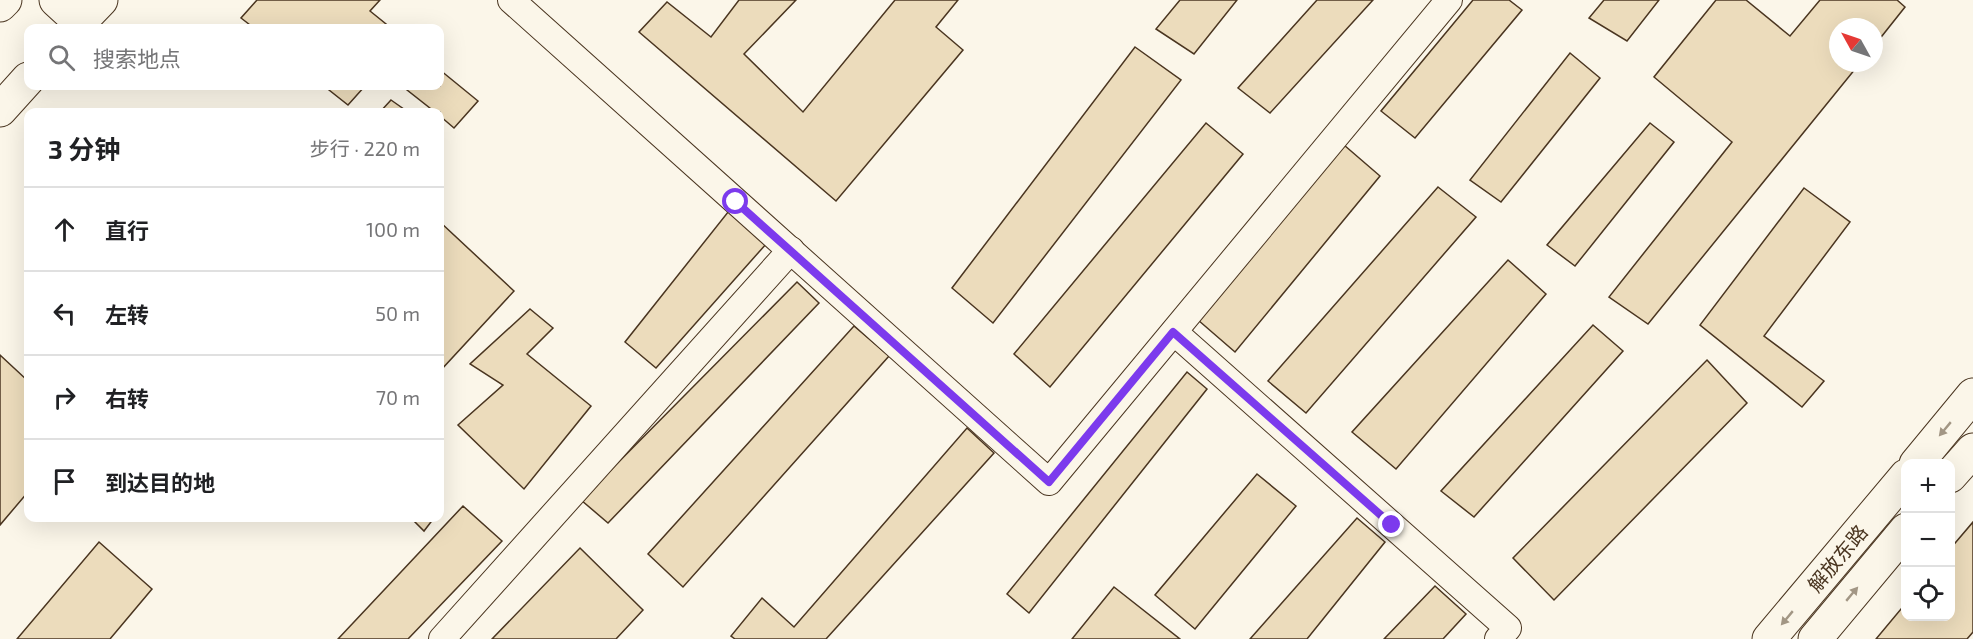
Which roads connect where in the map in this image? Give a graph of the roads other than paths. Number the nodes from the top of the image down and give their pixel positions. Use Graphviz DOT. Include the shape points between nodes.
graph roads {
  1 [pos="5,0"];
  2 [pos="56,0"];
  3 [pos="511,0"];
  4 [pos="1449,0"];
  5 [pos="0,5"];
  6 [pos="85,17"];
  7 [pos="24,83"];
  8 [pos="0,110"];
  9 [pos="790,250"];
  10 [pos="1173,332"];
  11 [pos="1973,395"];
  12 [pos="1973,450"];
  13 [pos="1920,459"];
  14 [pos="1955,470"];
  15 [pos="1901,481"];
  16 [pos="1901,535"];
  17 [pos="442,639"];
  18 [pos="1498,639"];
  19 [pos="1769,639"];
  20 [pos="1815,639"];
  1 -- 5 [label="main road"];
  2 -- 6 [label="main road"];
  3 -- 9 [label="street"];
  4 -- 10 [label="street"];
  7 -- 8 [label="main road"];
  9 -- 10 [label="street" via="1049,482"];
  9 -- 17 [label="street"];
  10 -- 18 [label="street" via="1508,628"];
  11 -- 13 [label="main road, one-way"];
  12 -- 14 [label="main road"];
  15 -- 19 [label="main road, 解放东路, one-way"];
  20 -- 16 [label="main road, 解放东路, one-way"];
}
